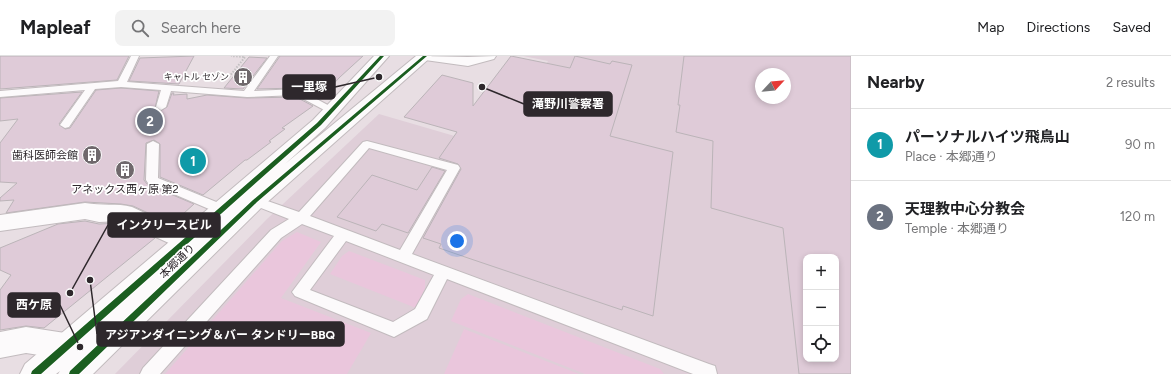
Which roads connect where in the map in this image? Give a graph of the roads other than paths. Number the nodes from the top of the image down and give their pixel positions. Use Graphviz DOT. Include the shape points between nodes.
graph roads {
  1 [pos="135,56"];
  2 [pos="274,56"];
  3 [pos="382,56"];
  4 [pos="489,56"];
  5 [pos="423,58"];
  6 [pos="121,84"];
  7 [pos="92,87"];
  8 [pos="167,87"];
  9 [pos="0,94"];
  10 [pos="247,94"];
  11 [pos="337,105"];
  12 [pos="161,107"];
  13 [pos="366,107"];
  14 [pos="65,125"];
  15 [pos="154,144"];
  16 [pos="255,201"];
  17 [pos="221,209"];
  18 [pos="301,218"];
  19 [pos="0,223"];
  20 [pos="343,234"];
  21 [pos="184,241"];
  22 [pos="403,257"];
  23 [pos="443,272"];
  24 [pos="0,345"];
  25 [pos="66,346"];
  26 [pos="709,372"];
  27 [pos="35,374"];
  28 [pos="73,374"];
  29 [pos="149,374"];
  1 -- 6 [label="lane"];
  2 -- 10 [label="lane"];
  3 -- 5 [label="main road"];
  3 -- 11 [label="main road, 本郷通り"];
  4 -- 5 [label="main road" via="468,62"];
  5 -- 13 [label="main road, 本郷通り"];
  6 -- 7 [label="lane"];
  6 -- 8 [label="lane"];
  7 -- 9 [label="lane"];
  7 -- 14 [label="lane"];
  8 -- 10 [label="lane"];
  8 -- 12 [label="lane"];
  10 -- 11 [label="lane" via="298,92"];
  11 -- 13 [label="main road"];
  11 -- 17 [label="main road, 本郷通り"];
  13 -- 16 [label="main road, 本郷通り"];
  15 -- 17 [label="lane" via="152,180"];
  16 -- 18 [label="lane"];
  16 -- 28 [label="main road, 本郷通り"];
  17 -- 21 [label="main road, 本郷通り"];
  18 -- 20 [label="lane"];
  18 -- 22 [label="lane" via="368,144 454,168"];
  18 -- 29 [label="lane" via="276,234"];
  19 -- 21 [label="main road" via="85,212 124,213"];
  20 -- 22 [label="lane"];
  20 -- 23 [label="lane" via="300,292 394,330 421,314"];
  21 -- 25 [label="main road, 本郷通り"];
  22 -- 23 [label="lane"];
  23 -- 26 [label="lane"];
  24 -- 25 [label="main road" via="26,340"];
  25 -- 27 [label="main road, 本郷通り"];
}
